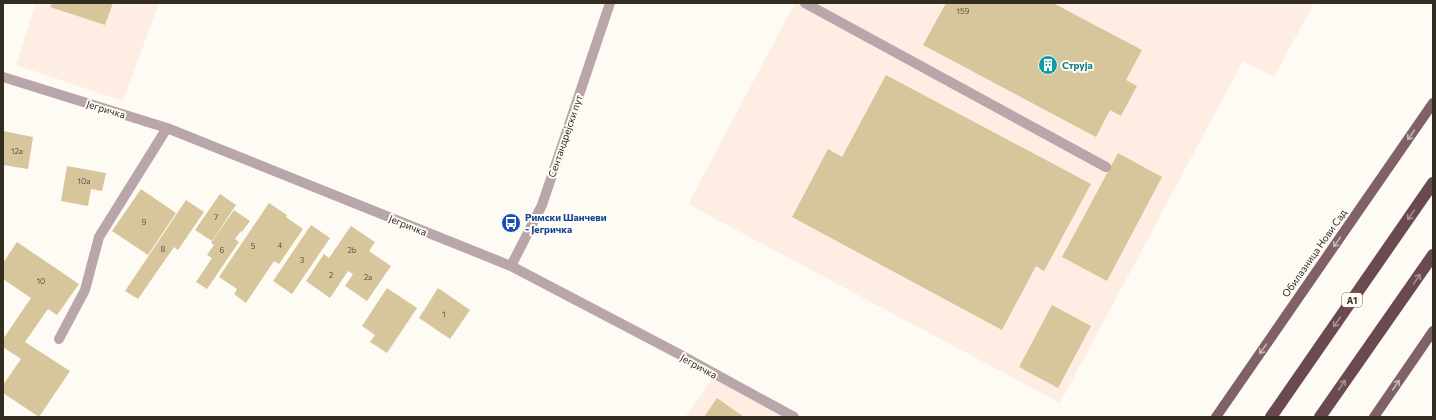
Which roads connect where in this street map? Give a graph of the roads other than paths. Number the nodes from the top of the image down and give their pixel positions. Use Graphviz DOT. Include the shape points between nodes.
graph roads {
  1 [pos="610,3"];
  2 [pos="805,3"];
  3 [pos="3,77"];
  4 [pos="1433,103"];
  5 [pos="166,128"];
  6 [pos="1106,167"];
  7 [pos="1433,183"];
  8 [pos="1433,255"];
  9 [pos="511,266"];
  10 [pos="1433,331"];
  11 [pos="59,339"];
  12 [pos="792,416"];
  13 [pos="1216,417"];
  14 [pos="1271,417"];
  15 [pos="1320,417"];
  16 [pos="1374,417"];
  1 -- 9 [label="street, Сентандрејски пут" via="542,205"];
  2 -- 6 [label="street"];
  3 -- 5 [label="street, Јегричка"];
  4 -- 13 [label="main road, Обилазница Нови Сад, one-way"];
  5 -- 9 [label="street, Јегричка"];
  5 -- 11 [label="street" via="99,237 85,290"];
  7 -- 14 [label="highway, A1, one-way"];
  15 -- 8 [label="highway, one-way"];
  9 -- 12 [label="street, Јегричка"];
  16 -- 10 [label="main road, one-way"];
}
